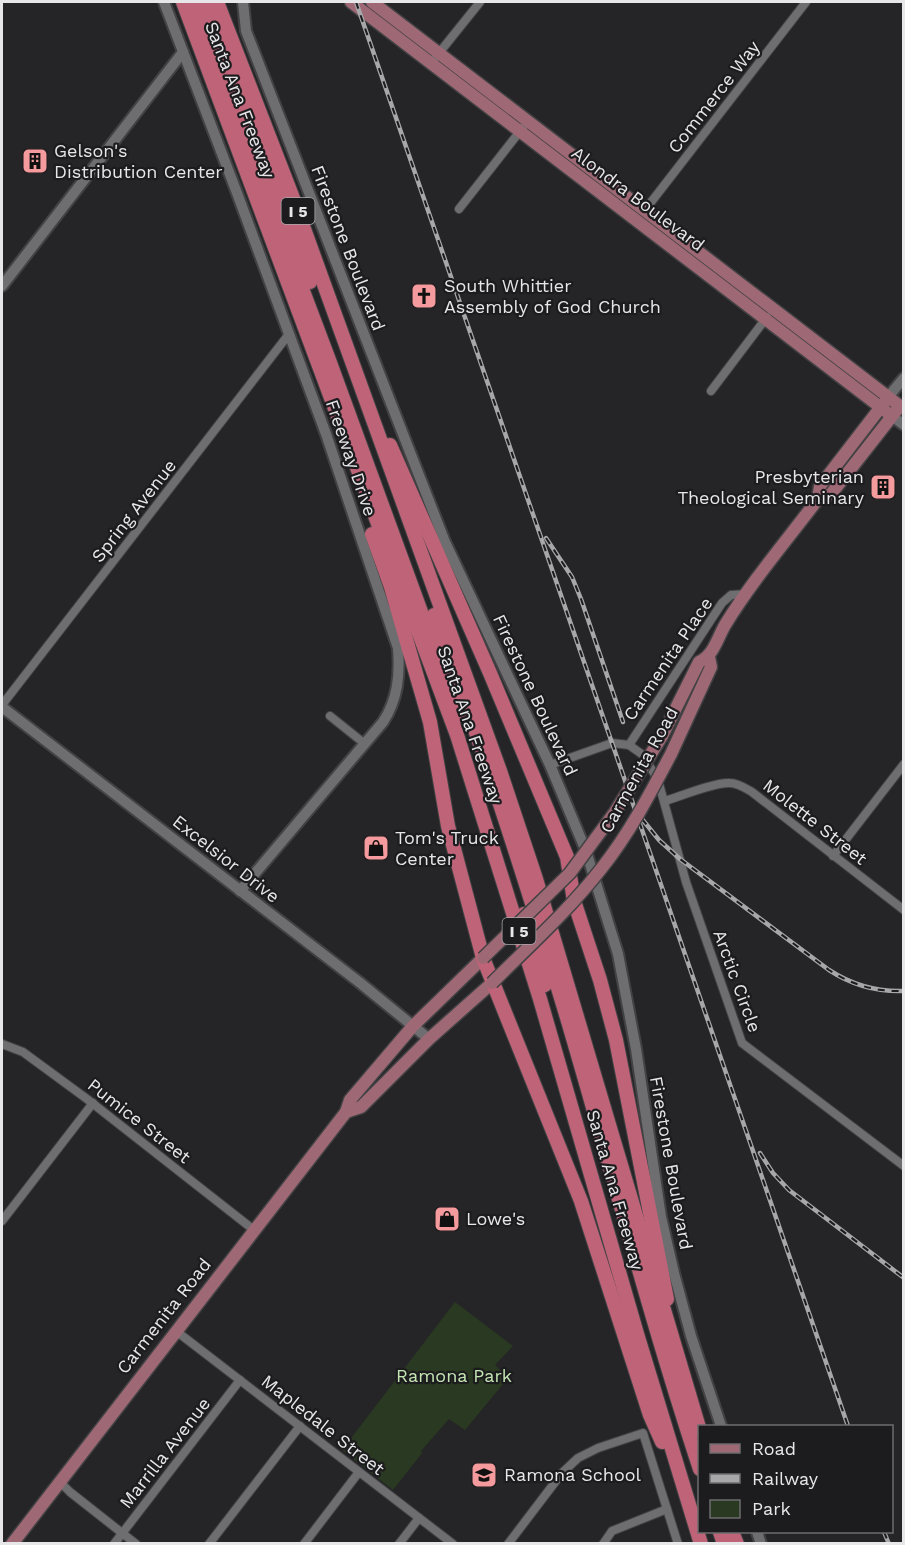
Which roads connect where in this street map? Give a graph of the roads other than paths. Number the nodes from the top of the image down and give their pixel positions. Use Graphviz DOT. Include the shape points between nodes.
graph roads {
  1 [pos="164,2"];
  2 [pos="183,2"];
  3 [pos="194,2"];
  4 [pos="204,2"];
  5 [pos="217,2"];
  6 [pos="243,2"];
  7 [pos="351,2"];
  8 [pos="372,2"];
  9 [pos="480,2"];
  10 [pos="806,2"];
  11 [pos="183,52"];
  12 [pos="440,53"];
  13 [pos="431,63"];
  14 [pos="528,121"];
  15 [pos="520,131"];
  16 [pos="459,209"];
  17 [pos="645,210"];
  18 [pos="679,236"];
  19 [pos="671,247"];
  20 [pos="2,286"];
  21 [pos="773,309"];
  22 [pos="765,319"];
  23 [pos="290,334"];
  24 [pos="320,367"];
  25 [pos="903,378"];
  26 [pos="359,381"];
  27 [pos="711,391"];
  28 [pos="884,402"];
  29 [pos="900,408"];
  30 [pos="903,425"];
  31 [pos="818,499"];
  32 [pos="746,594"];
  33 [pos="709,657"];
  34 [pos="2,706"];
  35 [pos="330,716"];
  36 [pos="365,744"];
  37 [pos="629,745"];
  38 [pos="550,765"];
  39 [pos="903,765"];
  40 [pos="665,801"];
  41 [pos="833,856"];
  42 [pos="570,873"];
  43 [pos="240,891"];
  44 [pos="574,900"];
  45 [pos="903,910"];
  46 [pos="483,958"];
  47 [pos="492,983"];
  48 [pos="413,1026"];
  49 [pos="429,1039"];
  50 [pos="2,1044"];
  51 [pos="93,1103"];
  52 [pos="346,1112"];
  53 [pos="903,1166"];
  54 [pos="2,1221"];
  55 [pos="254,1230"];
  56 [pos="176,1331"];
  57 [pos="240,1380"];
  58 [pos="698,1425"];
  59 [pos="721,1425"];
  60 [pos="300,1426"];
  61 [pos="698,1426"];
  62 [pos="698,1467"];
  63 [pos="359,1472"];
  64 [pos="60,1482"];
  65 [pos="694,1506"];
  66 [pos="667,1509"];
  67 [pos="419,1518"];
  68 [pos="698,1528"];
  69 [pos="122,1533"];
  70 [pos="12,1544"];
  71 [pos="114,1544"];
  72 [pos="136,1544"];
  73 [pos="209,1544"];
  74 [pos="304,1544"];
  75 [pos="399,1544"];
  76 [pos="453,1544"];
  77 [pos="508,1544"];
  78 [pos="603,1544"];
  79 [pos="678,1544"];
  1 -- 11 [label="street, Freeway Drive"];
  2 -- 24 [label="highway, Santa Ana Freeway / I 5"];
  3 -- 65 [label="highway" via="458,713 537,956"];
  4 -- 62 [label="highway" via="495,787"];
  5 -- 26 [label="highway, Santa Ana Freeway / I 5"];
  6 -- 38 [label="street, Firestone Boulevard" via="246,32 445,542"];
  7 -- 13 [label="main road, Alondra Boulevard"];
  8 -- 12 [label="main road, Alondra Boulevard"];
  9 -- 12 [label="street"];
  10 -- 17 [label="street, Commerce Way"];
  11 -- 20 [label="street"];
  11 -- 23 [label="street, Freeway Drive"];
  12 -- 13 [label="street"];
  12 -- 14 [label="main road, Alondra Boulevard"];
  13 -- 15 [label="main road, Alondra Boulevard"];
  14 -- 15 [label="street"];
  14 -- 17 [label="main road, Alondra Boulevard"];
  15 -- 16 [label="street"];
  15 -- 19 [label="main road, Alondra Boulevard"];
  17 -- 18 [label="main road, Alondra Boulevard"];
  18 -- 19 [label="main road"];
  18 -- 21 [label="main road, Alondra Boulevard"];
  19 -- 22 [label="main road, Alondra Boulevard"];
  21 -- 22 [label="street"];
  21 -- 28 [label="main road, Alondra Boulevard"];
  22 -- 27 [label="street"];
  22 -- 28 [label="main road, Alondra Boulevard"];
  23 -- 34 [label="street, Spring Avenue"];
  23 -- 36 [label="street, Freeway Drive" via="398,648 400,670 394,701"];
  24 -- 46 [label="highway" via="422,691 448,826"];
  24 -- 65 [label="highway, Santa Ana Freeway / I 5" via="457,735"];
  25 -- 28 [label="street, Carmenita Road"];
  26 -- 42 [label="highway" via="401,467 567,857"];
  26 -- 61 [label="highway, Santa Ana Freeway / I 5" via="536,879"];
  28 -- 29 [label="main road, Alondra Boulevard"];
  28 -- 31 [label="main road, Carmenita Road" via="820,486"];
  29 -- 30 [label="street, Alondra Boulevard"];
  29 -- 31 [label="main road, Carmenita Road" via="831,494"];
  31 -- 32 [label="main road, Carmenita Road"];
  32 -- 33 [label="main road, Carmenita Road"];
  32 -- 37 [label="street, Carmenita Place" via="731,595 722,603"];
  33 -- 42 [label="main road, Carmenita Road, bridge" via="699,662 662,736 615,812"];
  33 -- 44 [label="main road, Carmenita Road, bridge" via="711,667 650,794 627,833"];
  34 -- 43 [label="street, Excelsior Drive"];
  35 -- 36 [label="street"];
  36 -- 43 [label="street, Freeway Drive"];
  37 -- 38 [label="street, Carmenita Place" via="612,743"];
  37 -- 40 [label="street, Arctic Circle" via="643,754"];
  38 -- 59 [label="street, Firestone Boulevard" via="586,851 618,954 661,1217 691,1336"];
  39 -- 41 [label="street"];
  40 -- 41 [label="street, Molette Street" via="717,784 741,785"];
  40 -- 53 [label="street, Arctic Circle" via="686,882 742,1043"];
  41 -- 45 [label="street, Molette Street"];
  42 -- 44 [label="highway"];
  42 -- 46 [label="main road, Carmenita Road, bridge"];
  43 -- 48 [label="street, Excelsior Drive"];
  44 -- 47 [label="main road, Carmenita Road, bridge"];
  44 -- 58 [label="highway" via="616,1040 666,1294"];
  46 -- 47 [label="highway"];
  46 -- 48 [label="main road, Carmenita Road"];
  47 -- 49 [label="main road, Carmenita Road"];
  47 -- 65 [label="highway" via="581,1201 650,1415"];
  48 -- 49 [label="street, Excelsior Drive"];
  48 -- 52 [label="main road, Carmenita Road" via="350,1100"];
  49 -- 52 [label="main road, Carmenita Road" via="361,1107"];
  50 -- 51 [label="street, Pumice Street" via="23,1052"];
  51 -- 54 [label="street"];
  51 -- 55 [label="street, Pumice Street"];
  52 -- 55 [label="main road, Carmenita Road"];
  55 -- 56 [label="main road, Carmenita Road"];
  56 -- 57 [label="street, Mapledale Street"];
  56 -- 64 [label="main road, Carmenita Road"];
  57 -- 60 [label="street, Mapledale Street"];
  57 -- 69 [label="street, Marrilla Avenue"];
  60 -- 63 [label="street, Mapledale Street"];
  60 -- 73 [label="street"];
  63 -- 67 [label="street, Mapledale Street"];
  63 -- 74 [label="street"];
  64 -- 69 [label="street"];
  64 -- 70 [label="main road, Carmenita Road"];
  65 -- 68 [label="highway, Santa Ana Freeway / I 5"];
  66 -- 77 [label="street" via="643,1433 578,1458"];
  66 -- 78 [label="street" via="612,1531"];
  66 -- 79 [label="street"];
  67 -- 75 [label="street"];
  67 -- 76 [label="street, Mapledale Street"];
  69 -- 71 [label="street, Marrilla Avenue"];
  69 -- 72 [label="street"];
}
